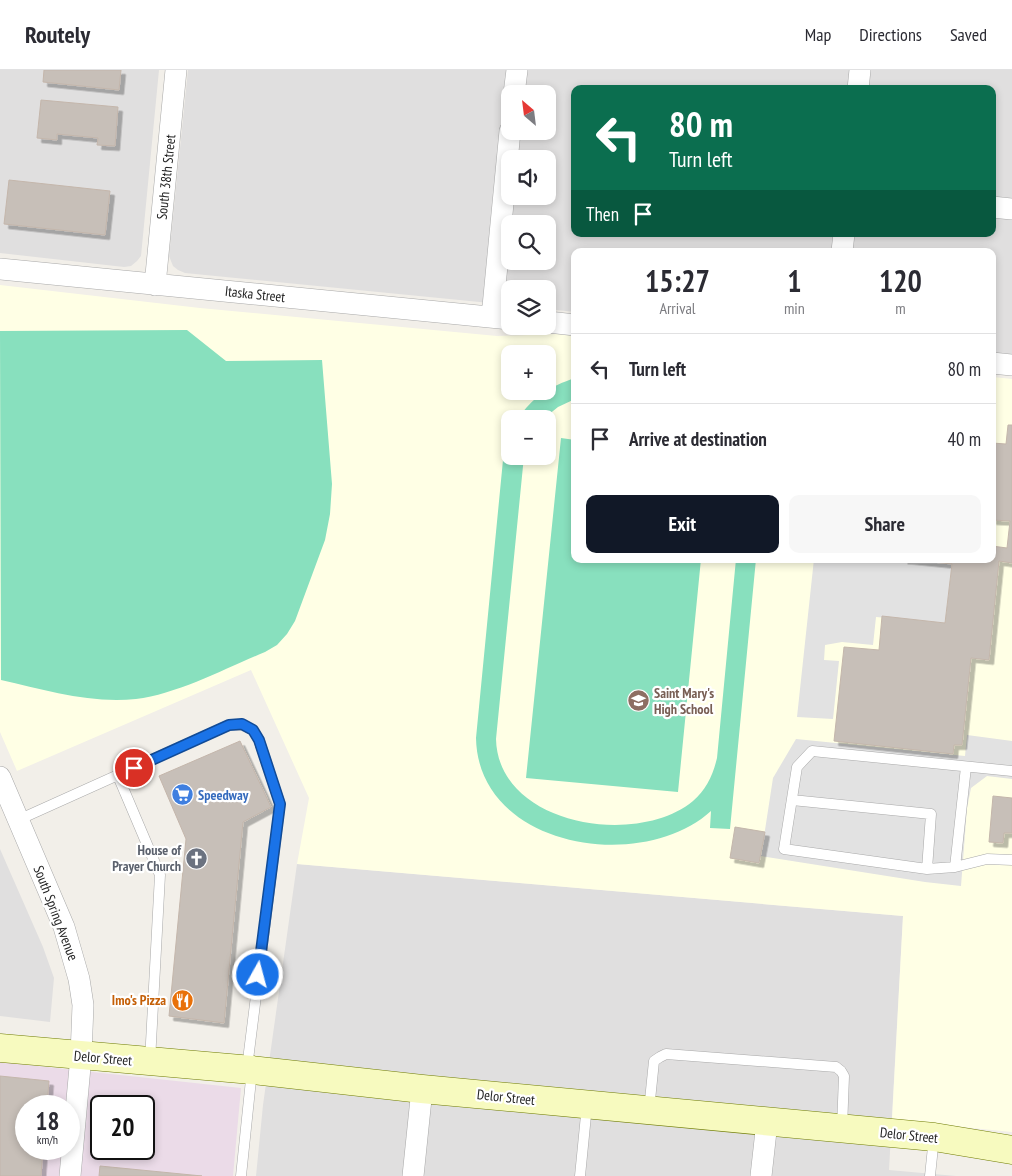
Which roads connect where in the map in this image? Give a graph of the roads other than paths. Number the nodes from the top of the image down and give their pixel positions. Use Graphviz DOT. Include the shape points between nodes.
graph roads {
  1 [pos="176,70"];
  2 [pos="516,70"];
  3 [pos="860,70"];
  4 [pos="515,85"];
  5 [pos="858,85"];
  6 [pos="510,140"];
  7 [pos="996,207"];
  8 [pos="1012,209"];
  9 [pos="0,270"];
  10 [pos="503,280"];
  11 [pos="155,285"];
  12 [pos="501,318"];
  13 [pos="556,323"];
  14 [pos="571,325"];
  15 [pos="996,364"];
  16 [pos="1012,365"];
  17 [pos="966,767"];
  18 [pos="1012,771"];
  19 [pos="118,776"];
  20 [pos="0,777"];
  21 [pos="792,800"];
  22 [pos="18,820"];
  23 [pos="1012,860"];
  24 [pos="955,867"];
  25 [pos="927,869"];
  26 [pos="0,1048"];
  27 [pos="82,1056"];
  28 [pos="150,1062"];
  29 [pos="249,1070"];
  30 [pos="422,1089"];
  31 [pos="587,1105"];
  32 [pos="648,1111"];
  33 [pos="767,1122"];
  34 [pos="842,1129"];
  35 [pos="934,1137"];
  36 [pos="1012,1150"];
  37 [pos="70,1176"];
  38 [pos="242,1176"];
  39 [pos="414,1176"];
  40 [pos="580,1176"];
  41 [pos="761,1176"];
  42 [pos="930,1176"];
  1 -- 11 [label="street, South 38th Street"];
  2 -- 4 [label="street"];
  3 -- 5 [label="street"];
  6 -- 10 [label="street"];
  7 -- 8 [label="street"];
  9 -- 11 [label="street, Itaska Street"];
  11 -- 12 [label="street, Itaska Street"];
  13 -- 14 [label="street"];
  15 -- 16 [label="street"];
  17 -- 18 [label="lane"];
  17 -- 21 [label="lane" via="812,751 798,767"];
  17 -- 24 [label="lane"];
  19 -- 22 [label="lane"];
  19 -- 28 [label="lane" via="160,875"];
  19 -- 29 [label="lane" via="229,725 242,724 253,730 259,740 280,804"];
  20 -- 22 [label="street, South Spring Avenue"];
  21 -- 25 [label="lane" via="784,848"];
  21 -- 25 [label="lane" via="931,814"];
  22 -- 27 [label="street, South Spring Avenue" via="64,926 73,956 82,1006"];
  23 -- 24 [label="lane" via="987,859"];
  24 -- 25 [label="lane"];
  26 -- 27 [label="street, Delor Street"];
  27 -- 28 [label="street, Delor Street"];
  27 -- 37 [label="street"];
  28 -- 29 [label="street, Delor Street"];
  29 -- 30 [label="street, Delor Street"];
  29 -- 38 [label="lane"];
  30 -- 31 [label="street, Delor Street"];
  30 -- 39 [label="street"];
  31 -- 32 [label="street, Delor Street"];
  31 -- 40 [label="lane"];
  32 -- 33 [label="street, Delor Street"];
  32 -- 34 [label="lane" via="654,1062 666,1054 836,1067 844,1076"];
  33 -- 34 [label="street, Delor Street"];
  33 -- 41 [label="street"];
  34 -- 35 [label="street, Delor Street"];
  35 -- 36 [label="street, Delor Street"];
  35 -- 42 [label="lane"];
}
